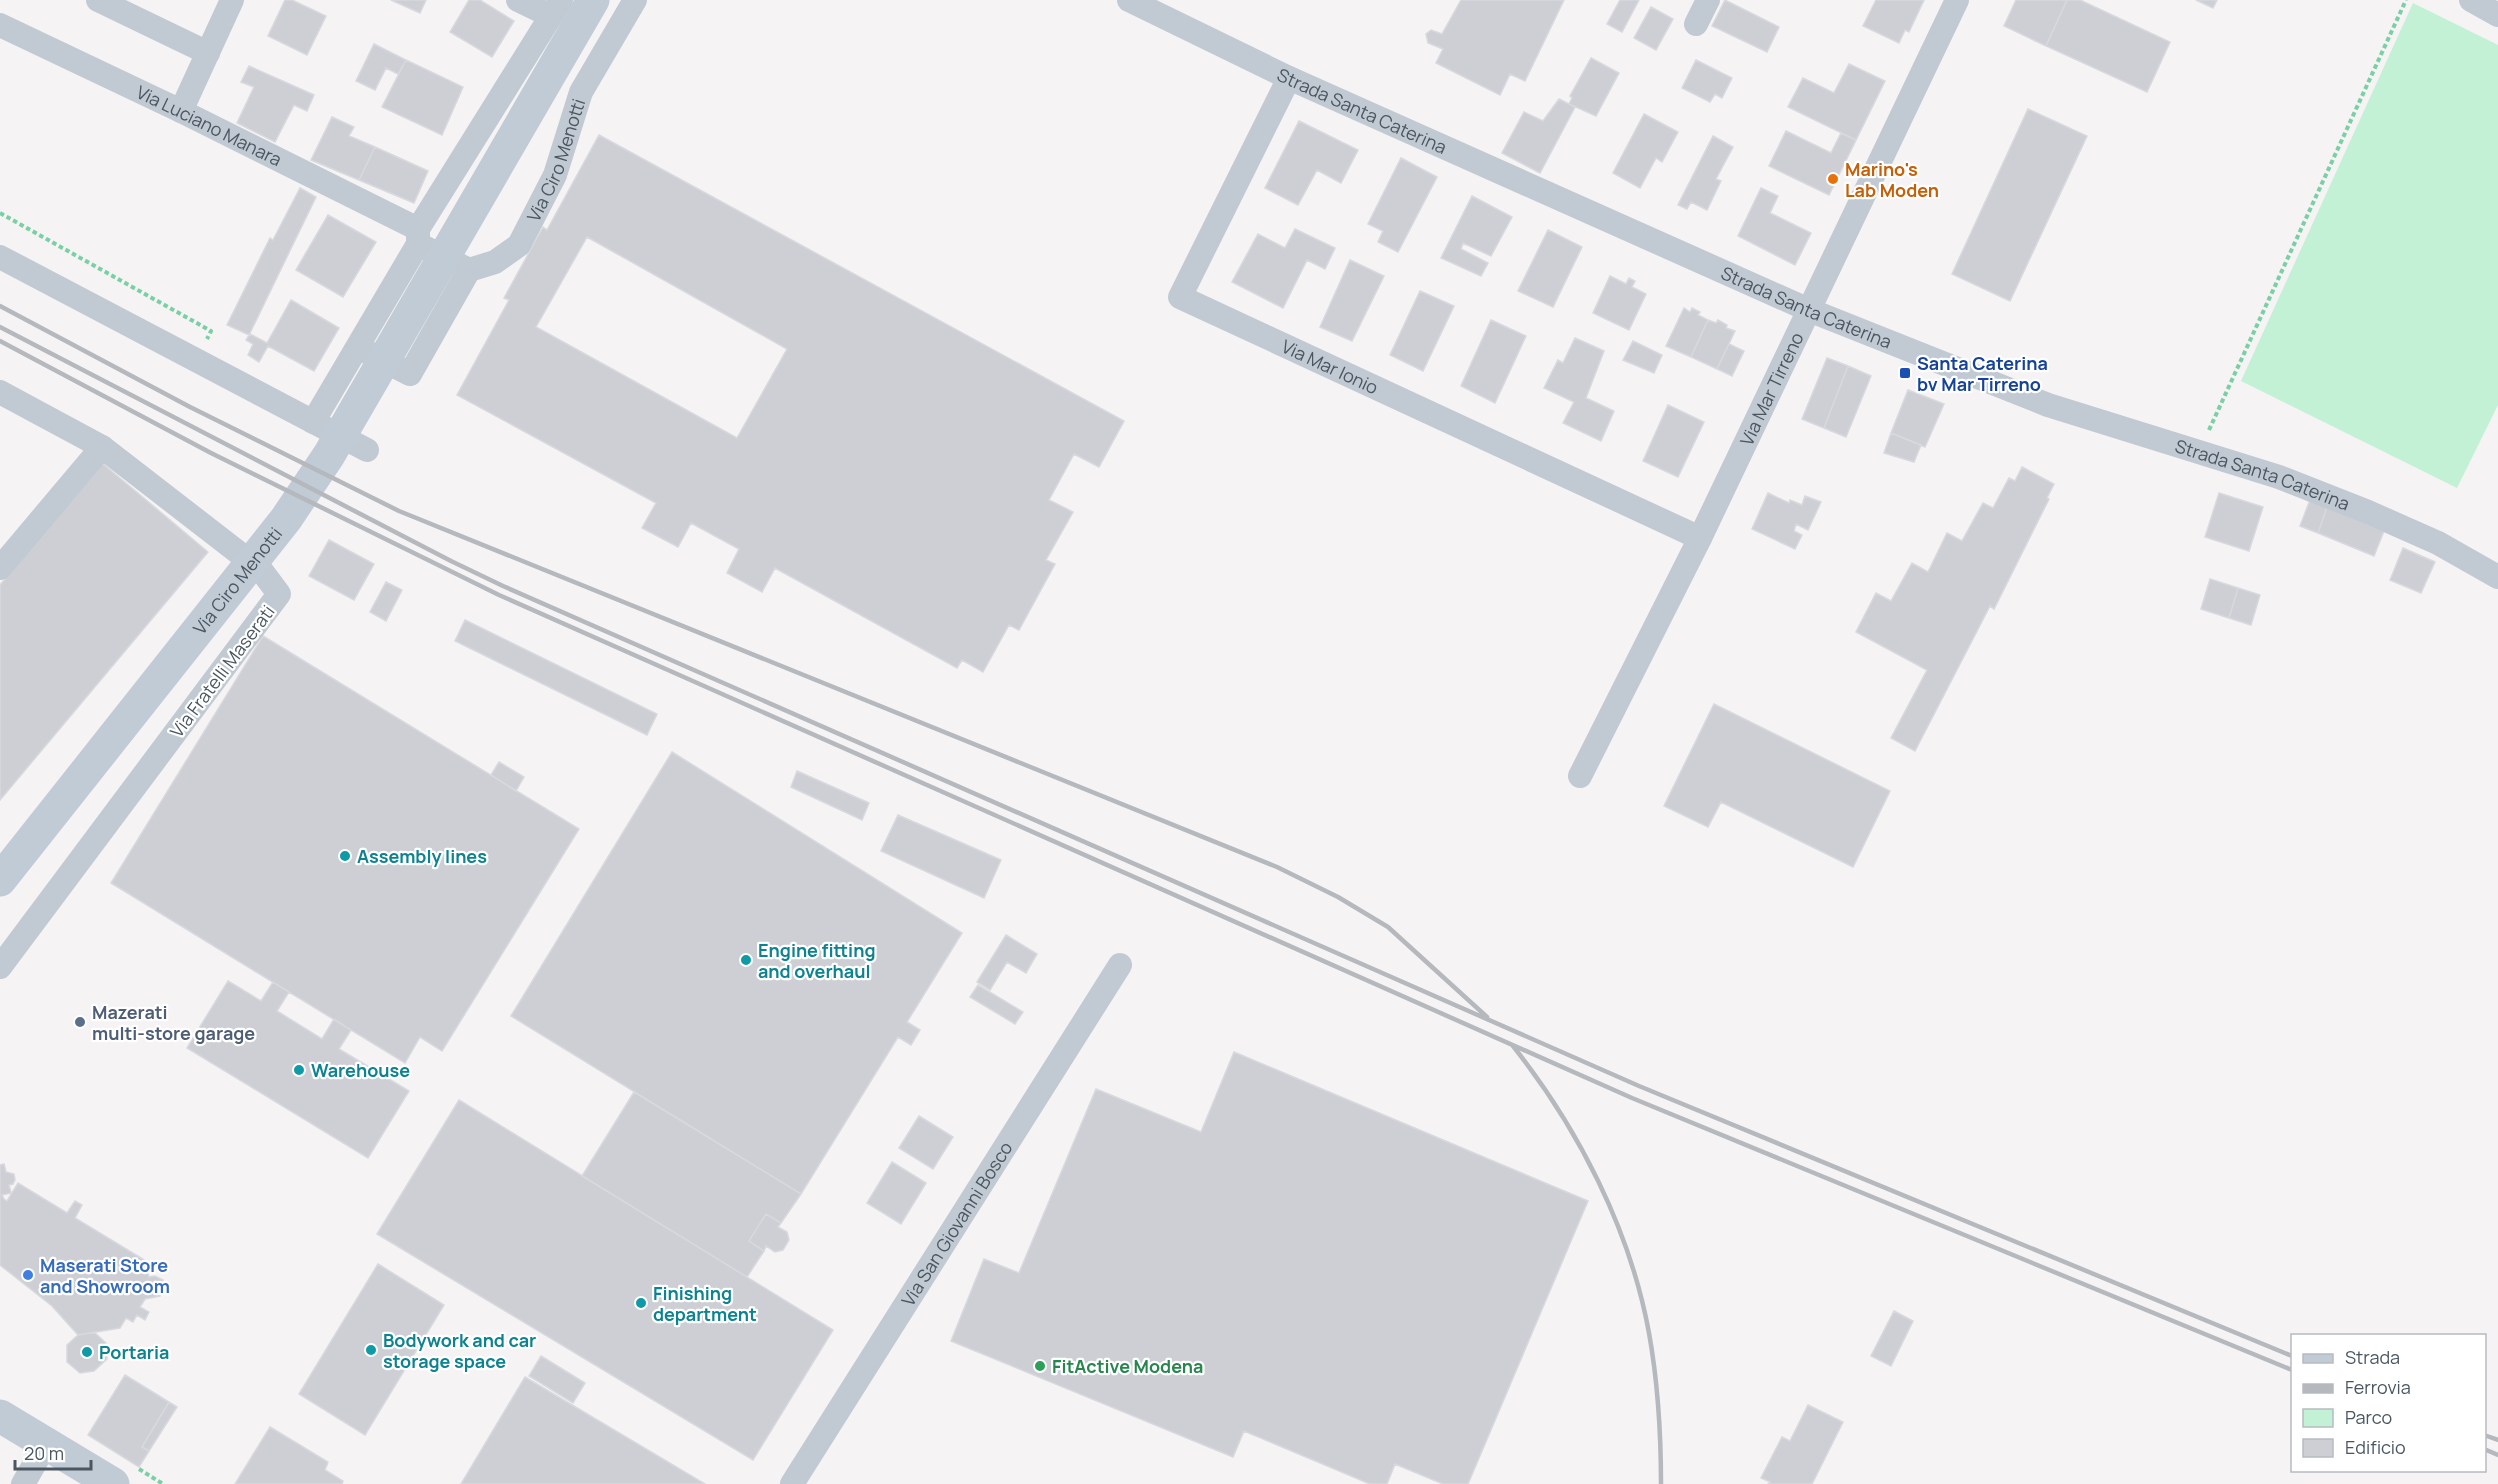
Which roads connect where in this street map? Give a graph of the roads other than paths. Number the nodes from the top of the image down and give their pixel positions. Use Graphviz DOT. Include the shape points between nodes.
graph roads {
  1 [pos="98,0"];
  2 [pos="232,0"];
  3 [pos="518,0"];
  4 [pos="594,0"];
  5 [pos="635,0"];
  6 [pos="1129,0"];
  7 [pos="1708,0"];
  8 [pos="1957,0"];
  9 [pos="2471,0"];
  10 [pos="556,8"];
  11 [pos="2498,15"];
  12 [pos="1696,24"];
  13 [pos="0,25"];
  14 [pos="208,53"];
  15 [pos="1289,78"];
  16 [pos="181,111"];
  17 [pos="418,237"];
  18 [pos="0,257"];
  19 [pos="469,270"];
  20 [pos="1809,310"];
  21 [pos="357,347"];
  22 [pos="0,392"];
  23 [pos="313,422"];
  24 [pos="102,447"];
  25 [pos="368,450"];
  26 [pos="1700,538"];
  27 [pos="0,568"];
  28 [pos="2498,577"];
  29 [pos="1580,776"];
  30 [pos="0,880"];
  31 [pos="1120,965"];
  32 [pos="0,967"];
  33 [pos="0,1416"];
  34 [pos="46,1444"];
  35 [pos="23,1484"];
  36 [pos="113,1484"];
  37 [pos="792,1484"];
  1 -- 14 [label="street"];
  2 -- 14 [label="street"];
  3 -- 10 [label="street"];
  4 -- 30 [label="main road, Via Ciro Menotti" via="329,455 286,519"];
  5 -- 19 [label="street, Via Ciro Menotti" via="581,92 555,175 519,245 495,262"];
  6 -- 15 [label="street, Strada Santa Caterina"];
  7 -- 12 [label="street"];
  8 -- 20 [label="street, Via Mar Tirreno"];
  9 -- 11 [label="street"];
  10 -- 17 [label="street"];
  13 -- 16 [label="street, Via Luciano Manara"];
  14 -- 16 [label="street"];
  15 -- 20 [label="street, Strada Santa Caterina"];
  15 -- 26 [label="street, Via Mar Ionio" via="1180,297"];
  16 -- 17 [label="street, Via Luciano Manara"];
  17 -- 19 [label="street"];
  17 -- 21 [label="street"];
  18 -- 23 [label="street"];
  19 -- 21 [label="street" via="410,374"];
  20 -- 26 [label="street, Via Mar Tirreno"];
  20 -- 28 [label="street, Strada Santa Caterina" via="2048,405 2278,477 2438,543"];
  21 -- 23 [label="street"];
  22 -- 24 [label="street, Via Fratelli Maserati"];
  23 -- 25 [label="street"];
  24 -- 27 [label="street"];
  24 -- 32 [label="street, Via Fratelli Maserati" via="261,570 279,594"];
  26 -- 29 [label="street, Via Mar Tirreno"];
  31 -- 37 [label="street, Via San Giovanni Bosco"];
  33 -- 34 [label="main road"];
  34 -- 35 [label="street"];
  34 -- 36 [label="main road"];
}
